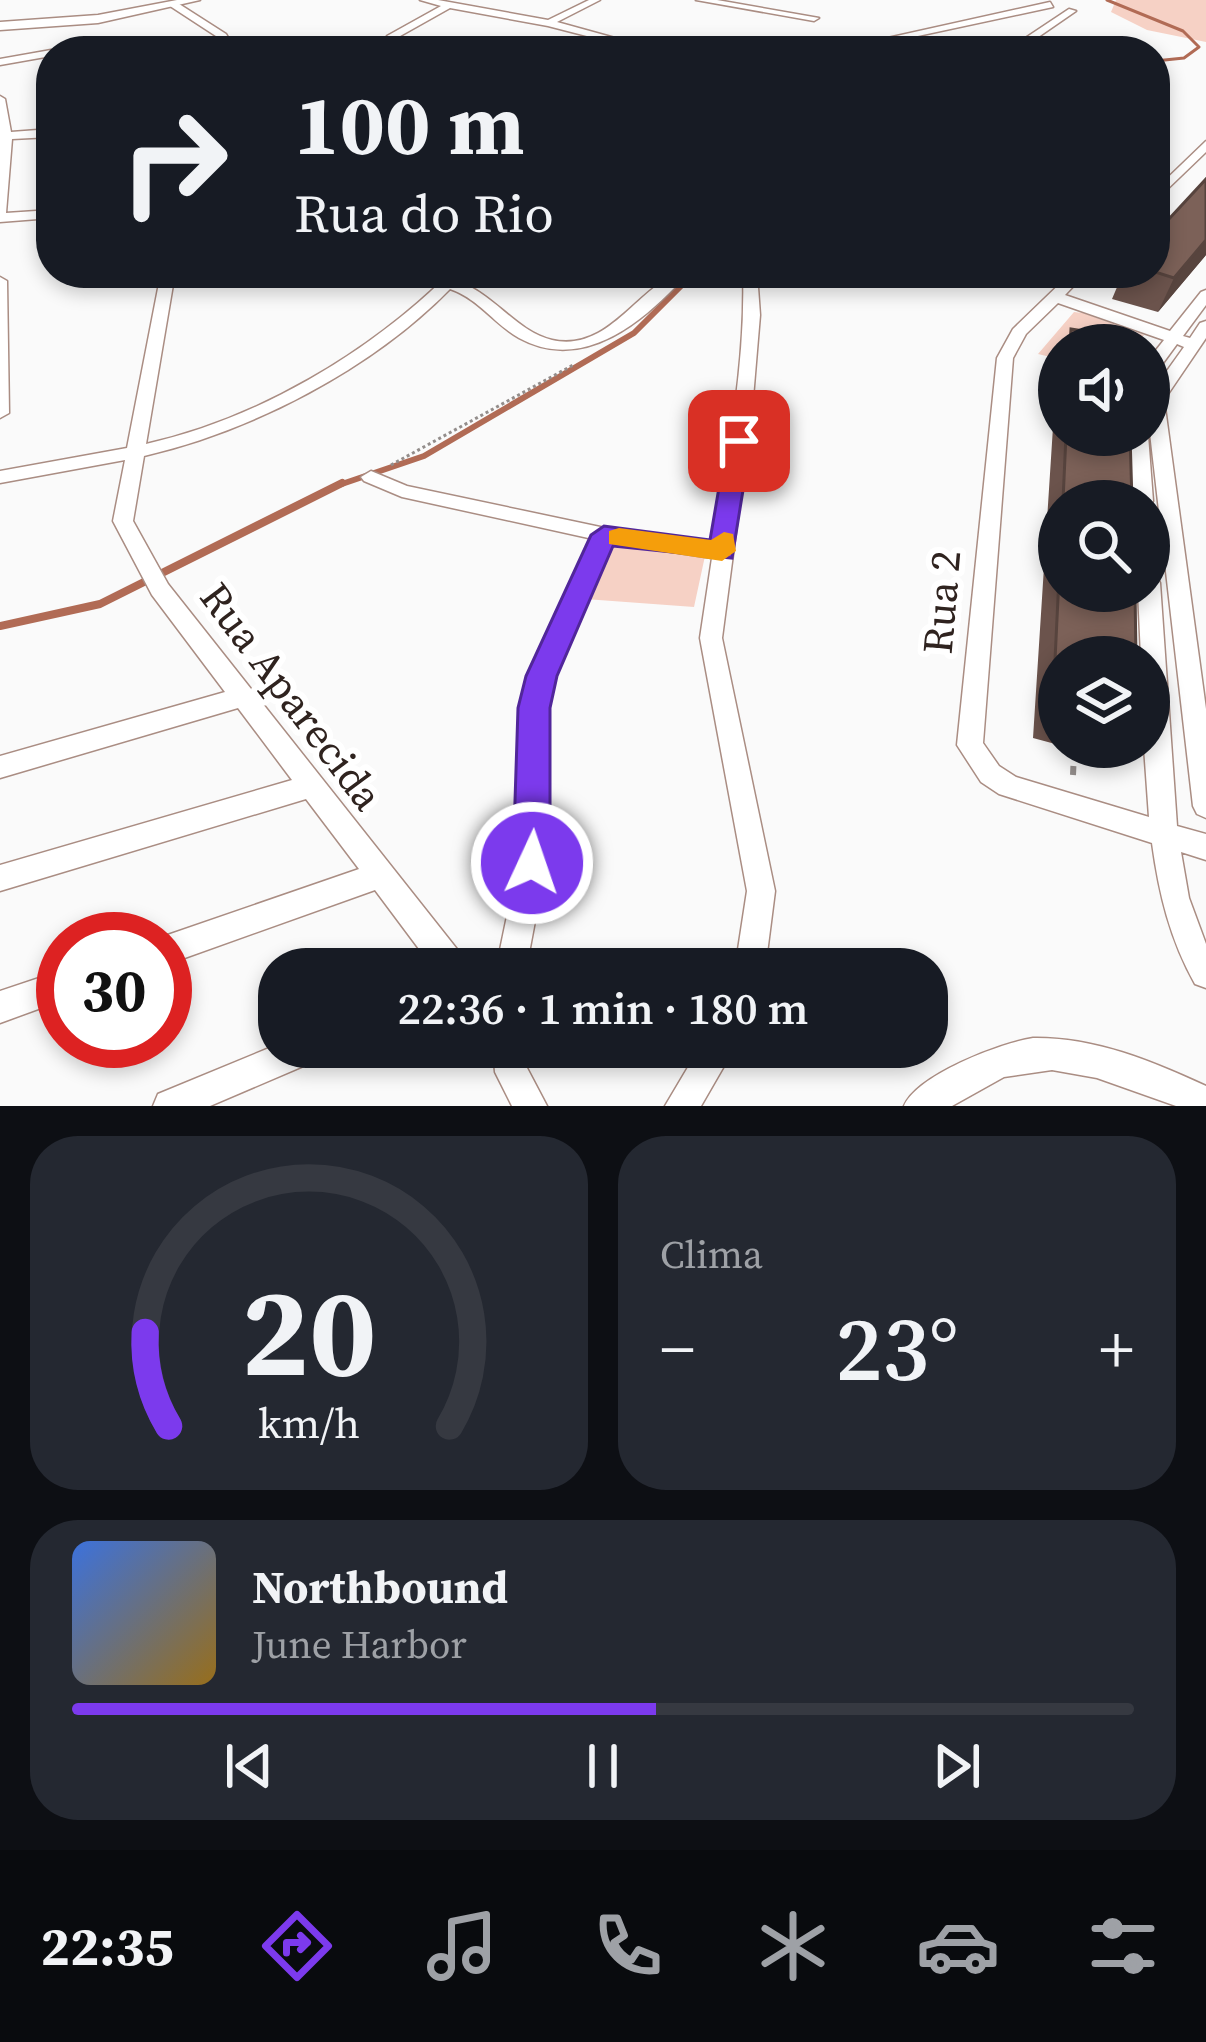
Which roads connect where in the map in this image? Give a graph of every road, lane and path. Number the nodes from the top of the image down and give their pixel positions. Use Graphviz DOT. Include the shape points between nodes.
graph roads {
  1 [pos="194,0"];
  2 [pos="424,0"];
  3 [pos="596,0"];
  4 [pos="700,0"];
  5 [pos="173,4"];
  6 [pos="1050,5"];
  7 [pos="447,6"];
  8 [pos="1072,11"];
  9 [pos="814,18"];
  10 [pos="549,23"];
  11 [pos="0,26"];
  12 [pos="223,36"];
  13 [pos="394,36"];
  14 [pos="599,36"];
  15 [pos="904,36"];
  16 [pos="1034,36"];
  17 [pos="36,56"];
  18 [pos="0,62"];
  19 [pos="0,99"];
  20 [pos="36,135"];
  21 [pos="4,136"];
  22 [pos="1206,145"];
  23 [pos="1170,181"];
  24 [pos="0,209"];
  25 [pos="36,213"];
  26 [pos="0,281"];
  27 [pos="166,288"];
  28 [pos="440,288"];
  29 [pos="473,288"];
  30 [pos="665,288"];
  31 [pos="749,288"];
  32 [pos="1065,288"];
  33 [pos="1206,295"];
  34 [pos="1057,297"];
  35 [pos="1206,326"];
  36 [pos="1183,341"];
  37 [pos="573,342"];
  38 [pos="1170,352"];
  39 [pos="0,413"];
  40 [pos="139,451"];
  41 [pos="0,477"];
  42 [pos="370,477"];
  43 [pos="604,535"];
  44 [pos="722,551"];
  45 [pos="1151,612"];
  46 [pos="242,697"];
  47 [pos="0,767"];
  48 [pos="1073,768"];
  49 [pos="1073,775"];
  50 [pos="311,786"];
  51 [pos="1206,806"];
  52 [pos="1166,836"];
  53 [pos="1206,847"];
  54 [pos="380,875"];
  55 [pos="0,878"];
  56 [pos="192,941"];
  57 [pos="437,948"];
  58 [pos="515,948"];
  59 [pos="753,948"];
  60 [pos="1206,973"];
  61 [pos="36,994"];
  62 [pos="0,1006"];
  63 [pos="261,1068"];
  64 [pos="511,1068"];
  65 [pos="706,1068"];
  66 [pos="1206,1103"];
  67 [pos="170,1106"];
  68 [pos="530,1106"];
  69 [pos="682,1106"];
  70 [pos="921,1106"];
  1 -- 5 [label="street"];
  2 -- 7 [label="street"];
  3 -- 10 [label="street"];
  4 -- 9 [label="street"];
  5 -- 11 [label="street"];
  5 -- 12 [label="street"];
  6 -- 15 [label="street"];
  7 -- 10 [label="street"];
  7 -- 13 [label="street"];
  8 -- 16 [label="street"];
  10 -- 14 [label="street"];
  17 -- 18 [label="street"];
  19 -- 21 [label="street"];
  20 -- 21 [label="street"];
  21 -- 24 [label="street"];
  22 -- 23 [label="street"];
  24 -- 25 [label="street"];
  26 -- 39 [label="street"];
  27 -- 40 [label="street, Rua Aparecida"];
  28 -- 40 [label="street" via="306,385 188,440"];
  29 -- 37 [label="street" via="527,336"];
  30 -- 37 [label="street" via="626,326"];
  31 -- 44 [label="street" via="746,386"];
  32 -- 34 [label="street, Rua 2"];
  33 -- 36 [label="street"];
  34 -- 36 [label="street"];
  34 -- 52 [label="street, Rua 2" via="1019,332 1005,358 970,745 1008,786"];
  35 -- 36 [label="street"];
  36 -- 38 [label="street"];
  36 -- 51 [label="street" via="1156,400"];
  37 -- 42 [label="path" via="584,356 578,362"];
  40 -- 41 [label="street"];
  40 -- 46 [label="street, Rua Aparecida" via="123,521"];
  42 -- 43 [label="street"];
  43 -- 44 [label="street"];
  43 -- 58 [label="street" via="534,708 532,863"];
  44 -- 59 [label="street" via="711,638 761,891"];
  45 -- 52 [label="street"];
  46 -- 47 [label="street"];
  46 -- 50 [label="street, Rua Aparecida"];
  48 -- 49 [label="path"];
  50 -- 54 [label="street, Rua Aparecida"];
  50 -- 55 [label="street"];
  52 -- 53 [label="street, Rua 2"];
  52 -- 60 [label="street" via="1180,930"];
  54 -- 56 [label="street"];
  54 -- 57 [label="street, Rua Aparecida"];
  61 -- 62 [label="street"];
  63 -- 67 [label="street"];
  64 -- 68 [label="street"];
  65 -- 69 [label="street"];
  66 -- 70 [label="street" via="1165,1083 1033,1054 989,1066"];
}
